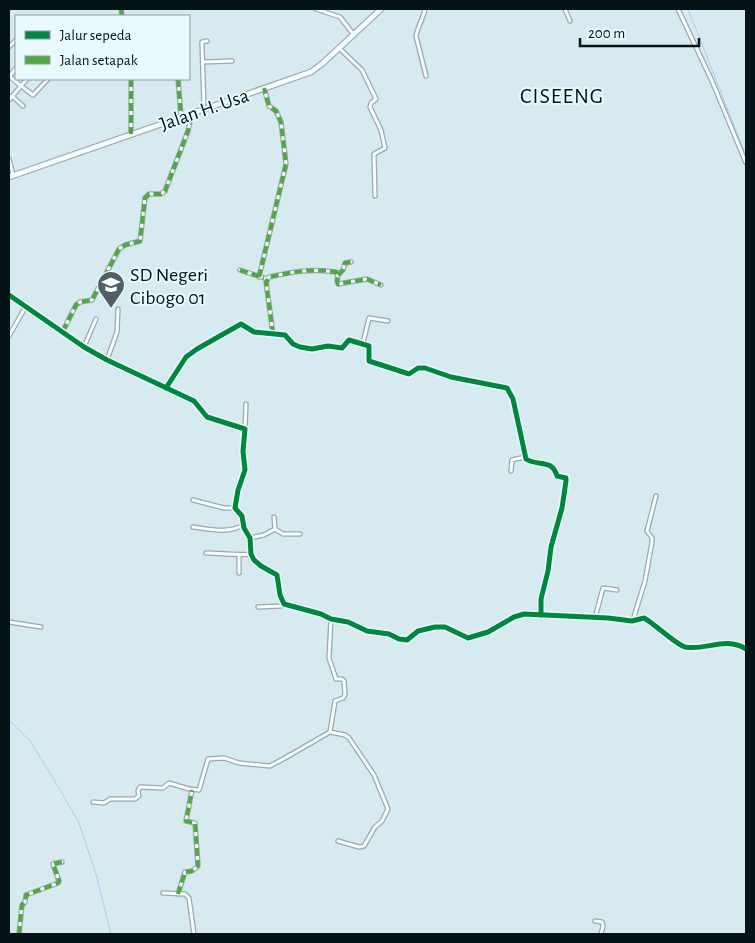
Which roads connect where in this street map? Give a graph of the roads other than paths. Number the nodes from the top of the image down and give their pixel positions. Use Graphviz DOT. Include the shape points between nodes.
graph roads {
  1 [pos="316,9"];
  2 [pos="381,9"];
  3 [pos="425,9"];
  4 [pos="565,9"];
  5 [pos="678,9"];
  6 [pos="570,21"];
  7 [pos="354,35"];
  8 [pos="206,41"];
  9 [pos="339,48"];
  10 [pos="232,61"];
  11 [pos="203,62"];
  12 [pos="426,76"];
  13 [pos="9,77"];
  14 [pos="26,80"];
  15 [pos="47,80"];
  16 [pos="131,80"];
  17 [pos="178,80"];
  18 [pos="20,86"];
  19 [pos="264,88"];
  20 [pos="12,96"];
  21 [pos="9,100"];
  22 [pos="23,106"];
  23 [pos="204,109"];
  24 [pos="192,113"];
  25 [pos="181,117"];
  26 [pos="131,134"];
  27 [pos="9,159"];
  28 [pos="746,163"];
  29 [pos="11,176"];
  30 [pos="375,196"];
  31 [pos="350,262"];
  32 [pos="240,270"];
  33 [pos="338,275"];
  34 [pos="259,276"];
  35 [pos="267,279"];
  36 [pos="381,285"];
  37 [pos="9,295"];
  38 [pos="26,306"];
  39 [pos="118,309"];
  40 [pos="96,319"];
  41 [pos="388,321"];
  42 [pos="64,331"];
  43 [pos="273,334"];
  44 [pos="9,336"];
  45 [pos="363,343"];
  46 [pos="84,346"];
  47 [pos="107,360"];
  48 [pos="166,388"];
  49 [pos="246,404"];
  50 [pos="245,429"];
  51 [pos="525,457"];
  52 [pos="511,471"];
  53 [pos="656,496"];
  54 [pos="193,500"];
  55 [pos="235,508"];
  56 [pos="274,517"];
  57 [pos="243,525"];
  58 [pos="193,527"];
  59 [pos="275,530"];
  60 [pos="300,534"];
  61 [pos="250,538"];
  62 [pos="206,553"];
  63 [pos="251,554"];
  64 [pos="239,556"];
  65 [pos="239,572"];
  66 [pos="617,590"];
  67 [pos="284,604"];
  68 [pos="258,607"];
  69 [pos="542,615"];
  70 [pos="595,618"];
  71 [pos="331,619"];
  72 [pos="633,621"];
  73 [pos="9,622"];
  74 [pos="41,627"];
  75 [pos="746,649"];
  76 [pos="330,732"];
  77 [pos="192,790"];
  78 [pos="93,802"];
  79 [pos="338,841"];
  80 [pos="62,862"];
  81 [pos="163,893"];
  82 [pos="178,894"];
  83 [pos="595,921"];
  84 [pos="19,934"];
  85 [pos="194,934"];
  86 [pos="601,934"];
  1 -- 7 [label="street" via="340,17"];
  2 -- 7 [label="street, Jalan H. Usa"];
  3 -- 12 [label="street" via="416,36"];
  4 -- 6 [label="street"];
  5 -- 28 [label="street"];
  7 -- 9 [label="street, Jalan H. Usa"];
  8 -- 11 [label="street" via="202,42"];
  9 -- 19 [label="street, Jalan H. Usa" via="311,72"];
  9 -- 30 [label="street" via="362,70 376,99 370,107 386,148 374,154"];
  10 -- 11 [label="street"];
  11 -- 23 [label="street"];
  13 -- 18 [label="street"];
  14 -- 18 [label="street"];
  15 -- 18 [label="street" via="33,95"];
  16 -- 26 [label="street"];
  17 -- 25 [label="street"];
  18 -- 20 [label="street"];
  19 -- 23 [label="street, Jalan H. Usa"];
  19 -- 34 [label="street" via="269,106 276,111 280,122 286,164"];
  20 -- 21 [label="street"];
  20 -- 22 [label="street"];
  23 -- 24 [label="street, Jalan H. Usa"];
  24 -- 25 [label="street, Jalan H. Usa"];
  24 -- 42 [label="street" via="165,191 145,198 140,242 119,249 92,300 76,305"];
  25 -- 26 [label="street, Jalan H. Usa"];
  26 -- 29 [label="street, Jalan H. Usa"];
  27 -- 29 [label="street"];
  31 -- 33 [label="street" via="345,263"];
  32 -- 34 [label="street"];
  33 -- 35 [label="street" via="336,272 310,270"];
  33 -- 36 [label="street" via="338,284 367,280"];
  34 -- 35 [label="street"];
  35 -- 43 [label="street"];
  37 -- 38 [label="street"];
  38 -- 42 [label="street"];
  38 -- 44 [label="street"];
  39 -- 47 [label="street" via="117,332"];
  40 -- 46 [label="street"];
  41 -- 45 [label="street" via="369,318"];
  42 -- 46 [label="street"];
  43 -- 45 [label="street" via="308,349 342,348 349,340"];
  43 -- 48 [label="street" via="254,332 239,325 186,357"];
  45 -- 51 [label="street" via="370,348 369,361 409,374 418,368 426,368 451,377 507,388 513,399"];
  46 -- 47 [label="street"];
  47 -- 48 [label="street"];
  48 -- 50 [label="street" via="194,401 208,417"];
  49 -- 50 [label="street"];
  50 -- 55 [label="street" via="245,470"];
  51 -- 52 [label="street" via="512,460"];
  51 -- 69 [label="street" via="553,467 557,476 566,478 551,547"];
  53 -- 72 [label="street" via="647,531 652,542 645,581"];
  54 -- 55 [label="street"];
  55 -- 57 [label="street" via="242,516"];
  56 -- 59 [label="street"];
  57 -- 58 [label="street" via="232,530"];
  57 -- 61 [label="street"];
  59 -- 60 [label="street" via="283,534"];
  59 -- 61 [label="street"];
  61 -- 63 [label="street"];
  62 -- 64 [label="street"];
  63 -- 64 [label="street"];
  63 -- 67 [label="street" via="261,566 277,575"];
  64 -- 65 [label="street"];
  66 -- 70 [label="street" via="603,588"];
  67 -- 68 [label="street"];
  67 -- 71 [label="street"];
  69 -- 70 [label="street"];
  69 -- 71 [label="street" via="514,616 488,632 468,638 435,626 424,628 404,640"];
  70 -- 72 [label="street"];
  71 -- 76 [label="street" via="329,658 336,679 344,681 345,691 343,698 336,701"];
  72 -- 75 [label="street" via="644,618 685,647 735,644"];
  73 -- 74 [label="street"];
  76 -- 77 [label="street" via="270,766 239,764 224,758 208,759 200,788"];
  76 -- 79 [label="street" via="349,738 374,775 388,810 362,847"];
  77 -- 78 [label="street" via="170,783 163,788 140,787 135,799"];
  77 -- 82 [label="street" via="186,821 195,824 198,866 185,872"];
  80 -- 84 [label="street" via="52,864 58,883 26,895"];
  81 -- 82 [label="street"];
  82 -- 85 [label="street" via="189,898"];
  83 -- 86 [label="street" via="603,924"];
}
